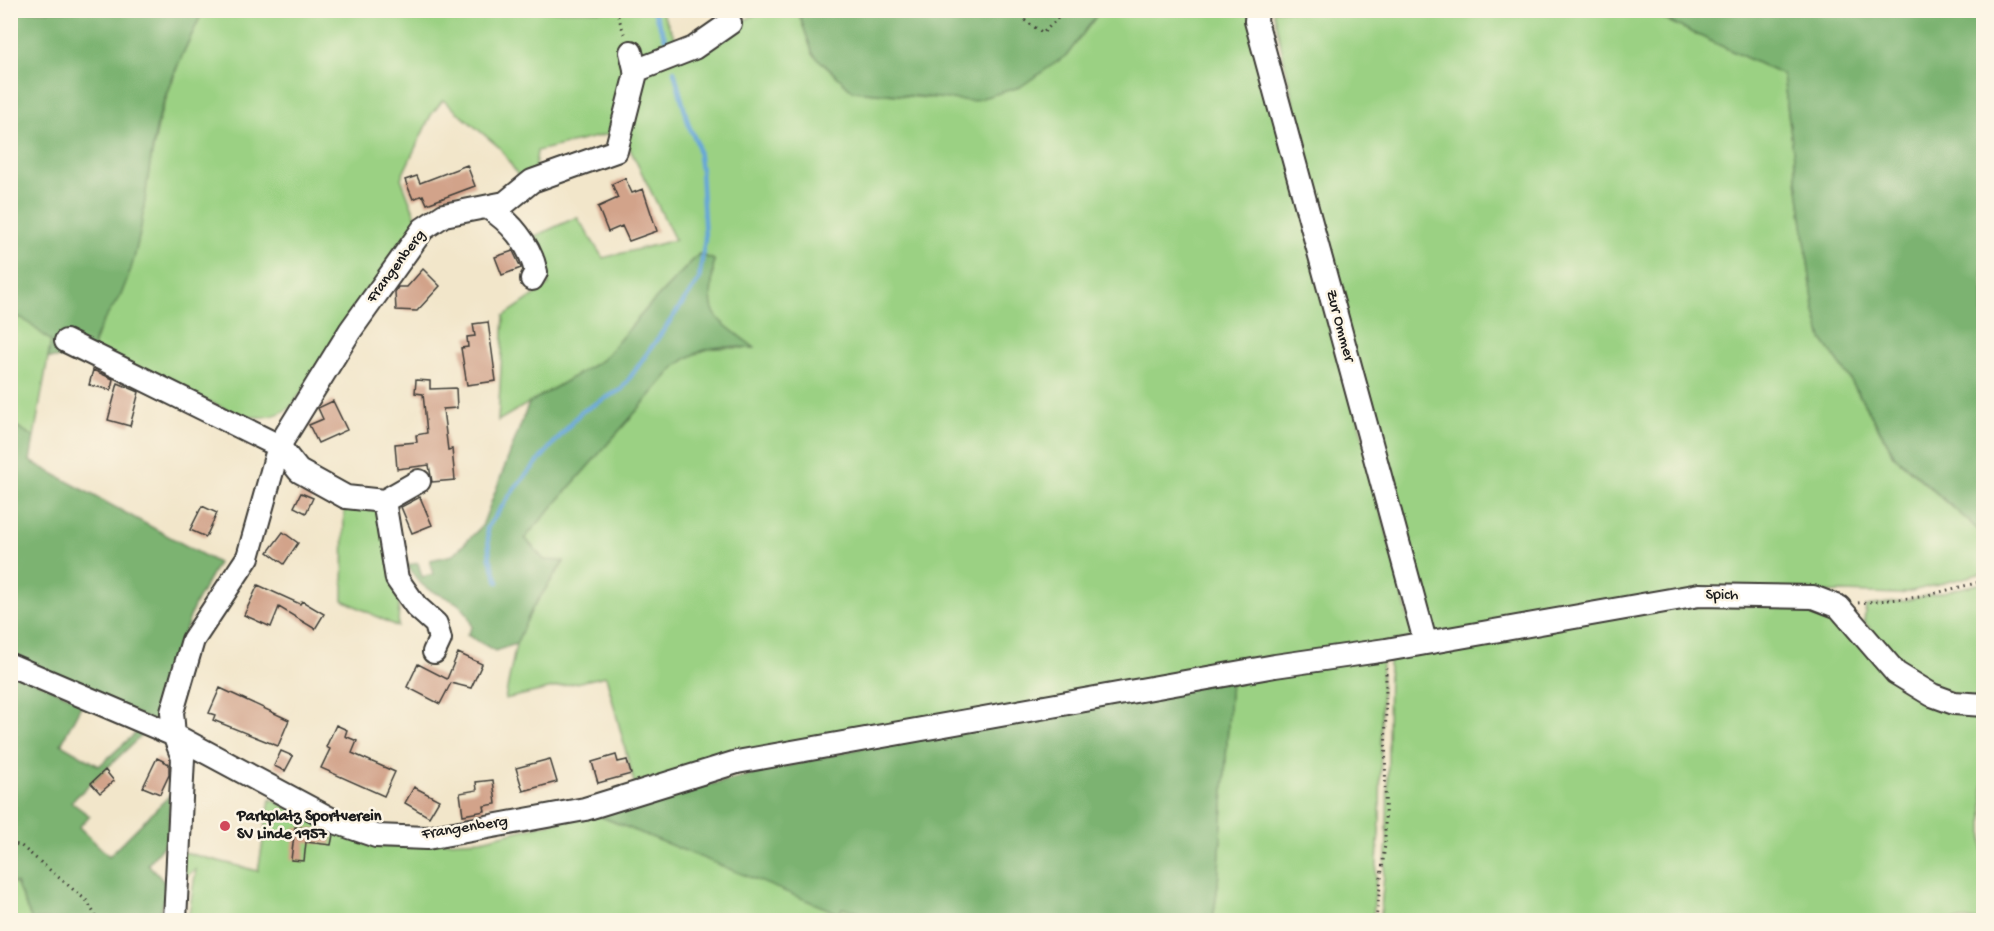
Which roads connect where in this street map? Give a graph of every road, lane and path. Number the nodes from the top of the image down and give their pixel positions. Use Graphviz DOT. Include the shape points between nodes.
graph roads {
  1 [pos="616,10"];
  2 [pos="1010,10"];
  3 [pos="1257,10"];
  4 [pos="1065,12"];
  5 [pos="730,23"];
  6 [pos="633,62"];
  7 [pos="487,207"];
  8 [pos="532,279"];
  9 [pos="66,341"];
  10 [pos="279,446"];
  11 [pos="419,481"];
  12 [pos="384,501"];
  13 [pos="1983,581"];
  14 [pos="1839,607"];
  15 [pos="1425,641"];
  16 [pos="1386,650"];
  17 [pos="434,652"];
  18 [pos="10,665"];
  19 [pos="1983,705"];
  20 [pos="174,735"];
  21 [pos="10,844"];
  22 [pos="98,921"];
  23 [pos="175,921"];
  24 [pos="1376,921"];
  1 -- 6 [label="path"];
  2 -- 4 [label="path" via="1044,33"];
  3 -- 15 [label="street, Zur Ommer" via="1256,21"];
  5 -- 6 [label="street" via="694,48"];
  6 -- 7 [label="street, Frangenberg" via="616,151 532,181 505,203"];
  7 -- 8 [label="street" via="514,226 535,264"];
  7 -- 10 [label="street, Frangenberg" via="444,214 423,229 350,331"];
  9 -- 10 [label="street"];
  10 -- 12 [label="street" via="299,471 346,497"];
  10 -- 20 [label="street, Frangenberg" via="248,557 193,640 172,712"];
  11 -- 12 [label="street"];
  12 -- 17 [label="street" via="397,579 416,606 436,624 440,639"];
  13 -- 14 [label="path" via="1920,597"];
  14 -- 15 [label="street, Spich" via="1813,597 1699,595"];
  14 -- 19 [label="street, Spich" via="1896,673 1932,695 1954,703"];
  15 -- 16 [label="street, Spich"];
  16 -- 20 [label="street, Frangenberg" via="1264,668 737,762 585,809 427,838 376,836 338,823"];
  16 -- 24 [label="path" via="1385,844"];
  18 -- 20 [label="street, Frangenberg"];
  20 -- 23 [label="street" via="183,758"];
  21 -- 22 [label="path" via="20,845 87,901"];
}
